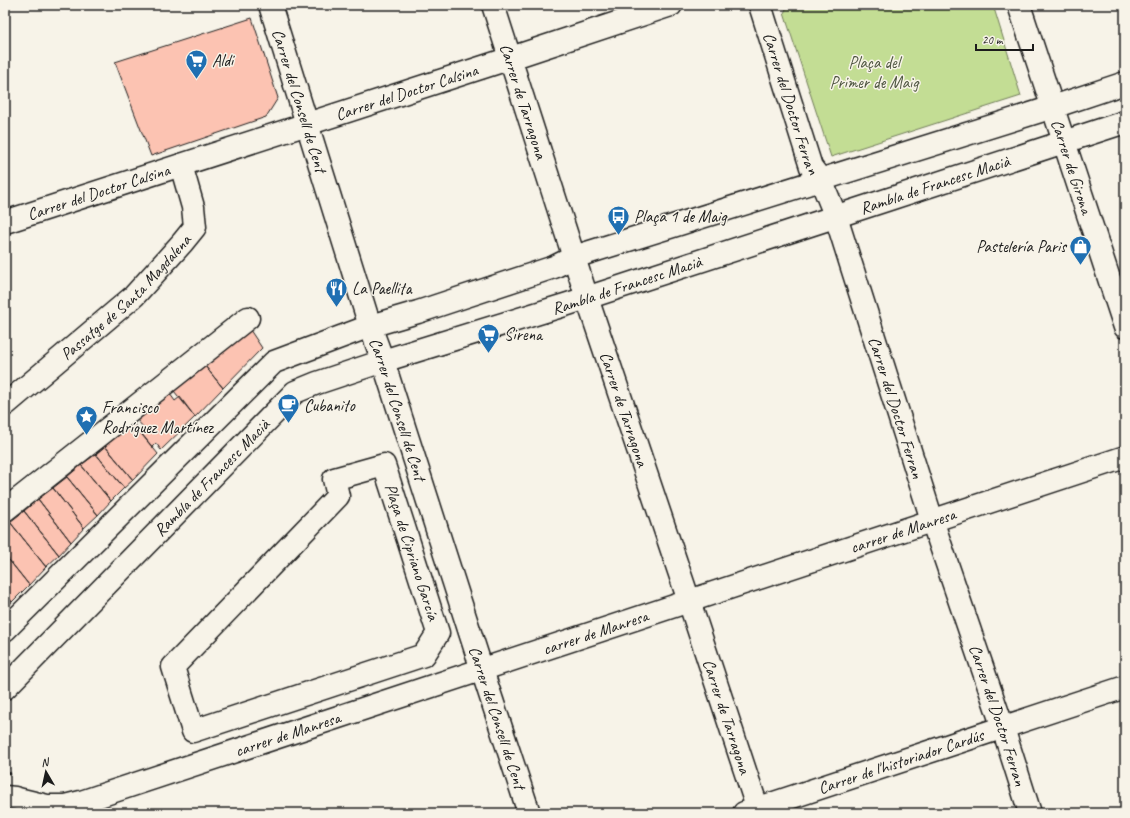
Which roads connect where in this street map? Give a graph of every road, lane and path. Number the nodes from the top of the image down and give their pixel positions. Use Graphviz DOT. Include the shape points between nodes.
graph roads {
  1 [pos="270,5"];
  2 [pos="493,5"];
  3 [pos="671,5"];
  4 [pos="760,5"];
  5 [pos="1019,5"];
  6 [pos="511,58"];
  7 [pos="1125,83"];
  8 [pos="1053,107"];
  9 [pos="1125,122"];
  10 [pos="307,124"];
  11 [pos="1065,142"];
  12 [pos="181,165"];
  13 [pos="821,180"];
  14 [pos="836,217"];
  15 [pos="5,222"];
  16 [pos="574,257"];
  17 [pos="587,298"];
  18 [pos="248,318"];
  19 [pos="370,326"];
  20 [pos="1125,327"];
  21 [pos="383,361"];
  22 [pos="5,404"];
  23 [pos="1125,457"];
  24 [pos="5,510"];
  25 [pos="932,520"];
  26 [pos="690,601"];
  27 [pos="5,630"];
  28 [pos="173,667"];
  29 [pos="482,670"];
  30 [pos="1125,687"];
  31 [pos="5,688"];
  32 [pos="1003,728"];
  33 [pos="5,797"];
  34 [pos="61,810"];
  35 [pos="753,812"];
  36 [pos="529,813"];
  37 [pos="1030,813"];
  1 -- 10 [label="street, Carrer del Consell de Cent"];
  2 -- 6 [label="street, Carrer de Tarragona"];
  3 -- 6 [label="street, Carrer del Doctor Calsina"];
  4 -- 13 [label="street, Carrer del Doctor Ferran" via="812,167"];
  5 -- 8 [label="street, Carrer de Girona"];
  6 -- 10 [label="street, Carrer del Doctor Calsina"];
  6 -- 16 [label="street, Carrer de Tarragona"];
  7 -- 8 [label="street"];
  8 -- 11 [label="street, Carrer de Girona"];
  8 -- 13 [label="street"];
  9 -- 11 [label="street, Rambla de Francesc Macià"];
  10 -- 12 [label="street, Carrer del Doctor Calsina"];
  10 -- 19 [label="street, Carrer del Consell de Cent"];
  11 -- 14 [label="street, Rambla de Francesc Macià"];
  11 -- 20 [label="street, Carrer de Girona"];
  12 -- 15 [label="street, Carrer del Doctor Calsina"];
  12 -- 22 [label="street, Passatge de Santa Magdalena" via="193,207 195,226 134,296"];
  13 -- 14 [label="street, Carrer del Doctor Ferran"];
  13 -- 16 [label="street"];
  14 -- 17 [label="street, Rambla de Francesc Macià"];
  14 -- 25 [label="street, Carrer del Doctor Ferran"];
  16 -- 17 [label="street, Carrer de Tarragona"];
  16 -- 19 [label="street" via="554,267"];
  17 -- 21 [label="street, Rambla de Francesc Macià"];
  17 -- 26 [label="street, Carrer de Tarragona"];
  18 -- 24 [label="street"];
  19 -- 21 [label="street, Carrer del Consell de Cent"];
  19 -- 27 [label="street" via="274,362"];
  21 -- 29 [label="street, Carrer del Consell de Cent"];
  21 -- 31 [label="street, Rambla de Francesc Macià" via="295,392"];
  23 -- 25 [label="street, carrer de Manresa"];
  25 -- 26 [label="street, carrer de Manresa"];
  25 -- 32 [label="street, Carrer del Doctor Ferran"];
  26 -- 29 [label="street, carrer de Manresa"];
  26 -- 35 [label="street, Carrer de Tarragona"];
  28 -- 28 [label="street, Plaça de Cipriano García" via="193,731 424,655 438,633 384,465 334,479 338,496"];
  29 -- 34 [label="street, carrer de Manresa"];
  29 -- 36 [label="street, Carrer del Consell de Cent"];
  30 -- 32 [label="street, Carrer de l'historiador Cardús"];
  32 -- 35 [label="street, Carrer de l'historiador Cardús"];
  32 -- 37 [label="street, Carrer del Doctor Ferran"];
  33 -- 34 [label="street, carrer de Manresa"];
}
